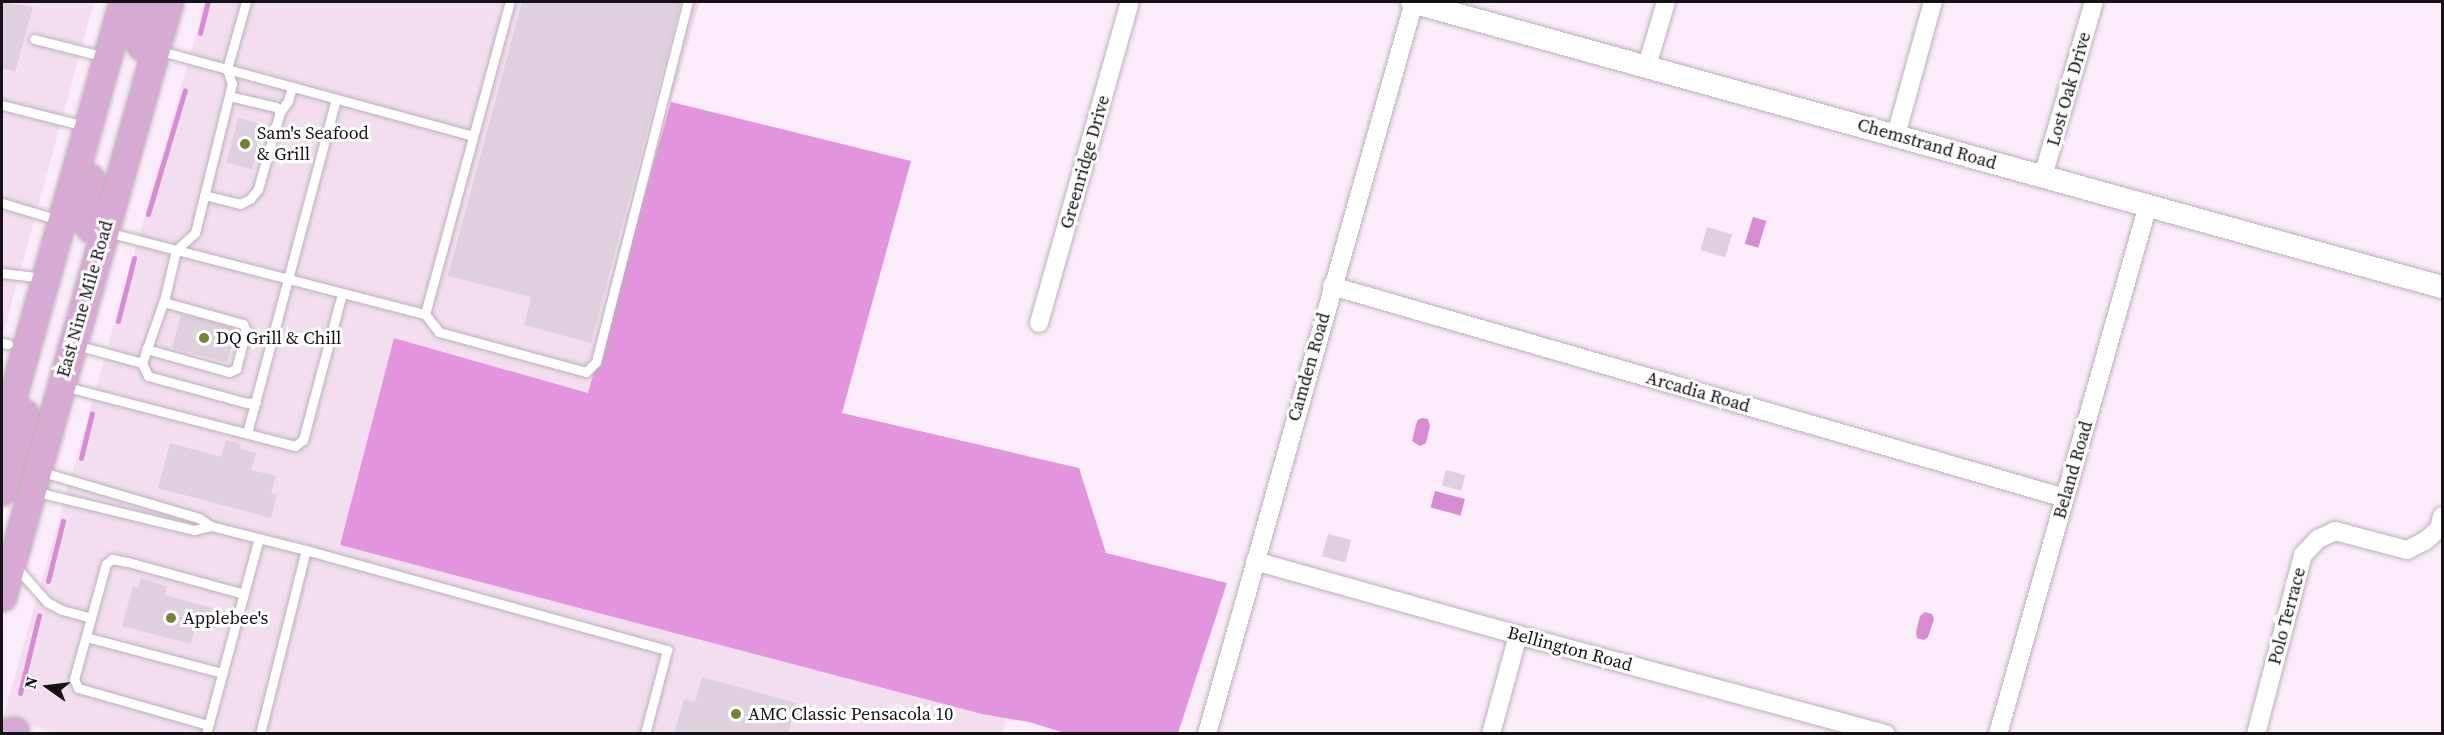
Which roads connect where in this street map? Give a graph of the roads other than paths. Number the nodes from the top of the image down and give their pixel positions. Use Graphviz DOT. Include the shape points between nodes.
graph roads {
  1 [pos="123,2"];
  2 [pos="142,2"];
  3 [pos="154,2"];
  4 [pos="169,2"];
  5 [pos="246,2"];
  6 [pos="510,2"];
  7 [pos="688,2"];
  8 [pos="1130,2"];
  9 [pos="1413,2"];
  10 [pos="1666,2"];
  11 [pos="1933,2"];
  12 [pos="2094,2"];
  13 [pos="34,39"];
  14 [pos="125,49"];
  15 [pos="1647,66"];
  16 [pos="227,69"];
  17 [pos="292,87"];
  18 [pos="229,96"];
  19 [pos="336,99"];
  20 [pos="2,105"];
  21 [pos="280,112"];
  22 [pos="88,127"];
  23 [pos="1896,135"];
  24 [pos="473,136"];
  25 [pos="2043,176"];
  26 [pos="204,195"];
  27 [pos="2,203"];
  28 [pos="2148,206"];
  29 [pos="81,226"];
  30 [pos="176,250"];
  31 [pos="47,272"];
  32 [pos="2,273"];
  33 [pos="287,279"];
  34 [pos="1332,286"];
  35 [pos="2442,287"];
  36 [pos="342,292"];
  37 [pos="163,302"];
  38 [pos="424,314"];
  39 [pos="1040,323"];
  40 [pos="73,344"];
  41 [pos="146,349"];
  42 [pos="4,352"];
  43 [pos="142,363"];
  44 [pos="61,386"];
  45 [pos="256,402"];
  46 [pos="247,433"];
  47 [pos="2,434"];
  48 [pos="34,481"];
  49 [pos="2,491"];
  50 [pos="2065,498"];
  51 [pos="2442,516"];
  52 [pos="211,526"];
  53 [pos="259,538"];
  54 [pos="306,550"];
  55 [pos="11,561"];
  56 [pos="1255,561"];
  57 [pos="243,594"];
  58 [pos="2,597"];
  59 [pos="91,618"];
  60 [pos="1518,635"];
  61 [pos="86,637"];
  62 [pos="222,673"];
  63 [pos="207,729"];
  64 [pos="260,734"];
  65 [pos="645,734"];
  66 [pos="1207,734"];
  67 [pos="1491,734"];
  68 [pos="1886,734"];
  69 [pos="1998,734"];
  70 [pos="2256,734"];
  1 -- 14 [label="main road, East Nine Mile Road"];
  2 -- 14 [label="main road" via="137,37"];
  3 -- 14 [label="main road"];
  4 -- 14 [label="main road, East Nine Mile Road"];
  5 -- 16 [label="lane"];
  6 -- 24 [label="lane"];
  7 -- 38 [label="lane" via="596,362 586,372 439,332"];
  8 -- 39 [label="street, Greenridge Drive"];
  9 -- 15 [label="street, Chemstrand Road"];
  9 -- 34 [label="street, Camden Road"];
  10 -- 15 [label="street"];
  11 -- 23 [label="street"];
  12 -- 25 [label="street, Lost Oak Drive"];
  13 -- 14 [label="lane"];
  14 -- 16 [label="lane"];
  14 -- 22 [label="main road, East Nine Mile Road"];
  14 -- 29 [label="main road, East Nine Mile Road"];
  14 -- 29 [label="main road" via="108,89"];
  15 -- 23 [label="street, Chemstrand Road"];
  16 -- 17 [label="lane"];
  16 -- 18 [label="lane" via="232,84"];
  17 -- 19 [label="lane"];
  17 -- 21 [label="lane"];
  18 -- 21 [label="lane" via="276,107"];
  18 -- 26 [label="lane"];
  19 -- 24 [label="lane"];
  19 -- 33 [label="lane"];
  20 -- 22 [label="lane"];
  21 -- 26 [label="lane" via="258,189 250,199 240,204"];
  22 -- 29 [label="main road, East Nine Mile Road"];
  23 -- 25 [label="street, Chemstrand Road"];
  24 -- 38 [label="lane"];
  25 -- 28 [label="street, Chemstrand Road"];
  26 -- 30 [label="lane" via="195,233"];
  27 -- 29 [label="lane"];
  28 -- 35 [label="street, Chemstrand Road"];
  28 -- 50 [label="street, Beland Road"];
  29 -- 30 [label="lane"];
  29 -- 31 [label="main road, East Nine Mile Road"];
  29 -- 40 [label="main road, East Nine Mile Road"];
  29 -- 48 [label="main road" via="36,418"];
  30 -- 33 [label="lane"];
  30 -- 37 [label="lane"];
  31 -- 32 [label="lane"];
  31 -- 42 [label="main road"];
  31 -- 47 [label="main road, East Nine Mile Road"];
  31 -- 49 [label="main road" via="51,321"];
  33 -- 36 [label="lane"];
  33 -- 45 [label="lane"];
  34 -- 50 [label="street, Arcadia Road"];
  34 -- 56 [label="street, Camden Road"];
  36 -- 38 [label="lane"];
  36 -- 46 [label="lane" via="303,440 295,446"];
  37 -- 41 [label="lane"];
  37 -- 41 [label="lane" via="243,324 246,330 236,369 229,372"];
  40 -- 43 [label="lane"];
  40 -- 44 [label="main road, East Nine Mile Road"];
  41 -- 43 [label="lane"];
  43 -- 45 [label="lane" via="148,376 247,403"];
  44 -- 46 [label="lane"];
  44 -- 48 [label="main road, East Nine Mile Road"];
  45 -- 46 [label="lane"];
  48 -- 52 [label="lane" via="194,530"];
  48 -- 52 [label="lane" via="80,481 199,518"];
  48 -- 55 [label="main road, East Nine Mile Road"];
  50 -- 69 [label="street, Beland Road"];
  51 -- 70 [label="street, Polo Terrace" via="2439,529 2407,550 2335,531 2318,539 2303,555"];
  52 -- 53 [label="lane"];
  53 -- 54 [label="lane"];
  53 -- 57 [label="lane"];
  54 -- 64 [label="lane"];
  54 -- 65 [label="lane" via="667,650"];
  55 -- 58 [label="main road, East Nine Mile Road"];
  55 -- 59 [label="lane" via="47,602"];
  56 -- 60 [label="street, Bellington Road"];
  56 -- 66 [label="street, Camden Road"];
  57 -- 59 [label="lane" via="112,559 106,564"];
  57 -- 62 [label="lane"];
  59 -- 61 [label="lane"];
  60 -- 67 [label="street"];
  60 -- 68 [label="street, Bellington Road"];
  61 -- 62 [label="lane"];
  61 -- 63 [label="lane" via="74,679 78,688"];
  62 -- 63 [label="lane"];
}
